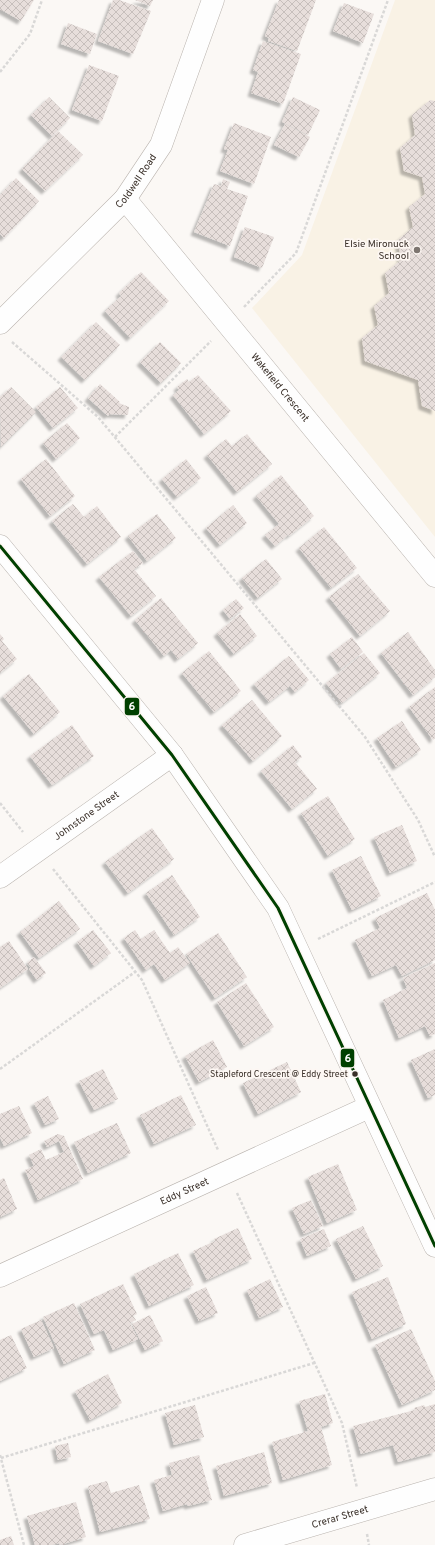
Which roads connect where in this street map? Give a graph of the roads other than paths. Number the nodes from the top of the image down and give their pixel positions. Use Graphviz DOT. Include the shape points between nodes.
graph roads {
  1 [pos="213,0"];
  2 [pos="125,199"];
  3 [pos="6,332"];
  4 [pos="0,546"];
  5 [pos="435,576"];
  6 [pos="172,755"];
  7 [pos="0,877"];
  8 [pos="369,1107"];
  9 [pos="435,1246"];
  10 [pos="0,1276"];
  11 [pos="435,1489"];
  12 [pos="246,1545"];
  1 -- 2 [label="street, Coldwell Road" via="161,145"];
  2 -- 3 [label="street, Coldwell Road"];
  2 -- 5 [label="street, Wakefield Crescent"];
  4 -- 6 [label="street"];
  6 -- 7 [label="street, Johnstone Street"];
  6 -- 8 [label="street" via="278,908"];
  8 -- 9 [label="street"];
  8 -- 10 [label="street, Eddy Street"];
  11 -- 12 [label="street, Crerar Street"];
}
